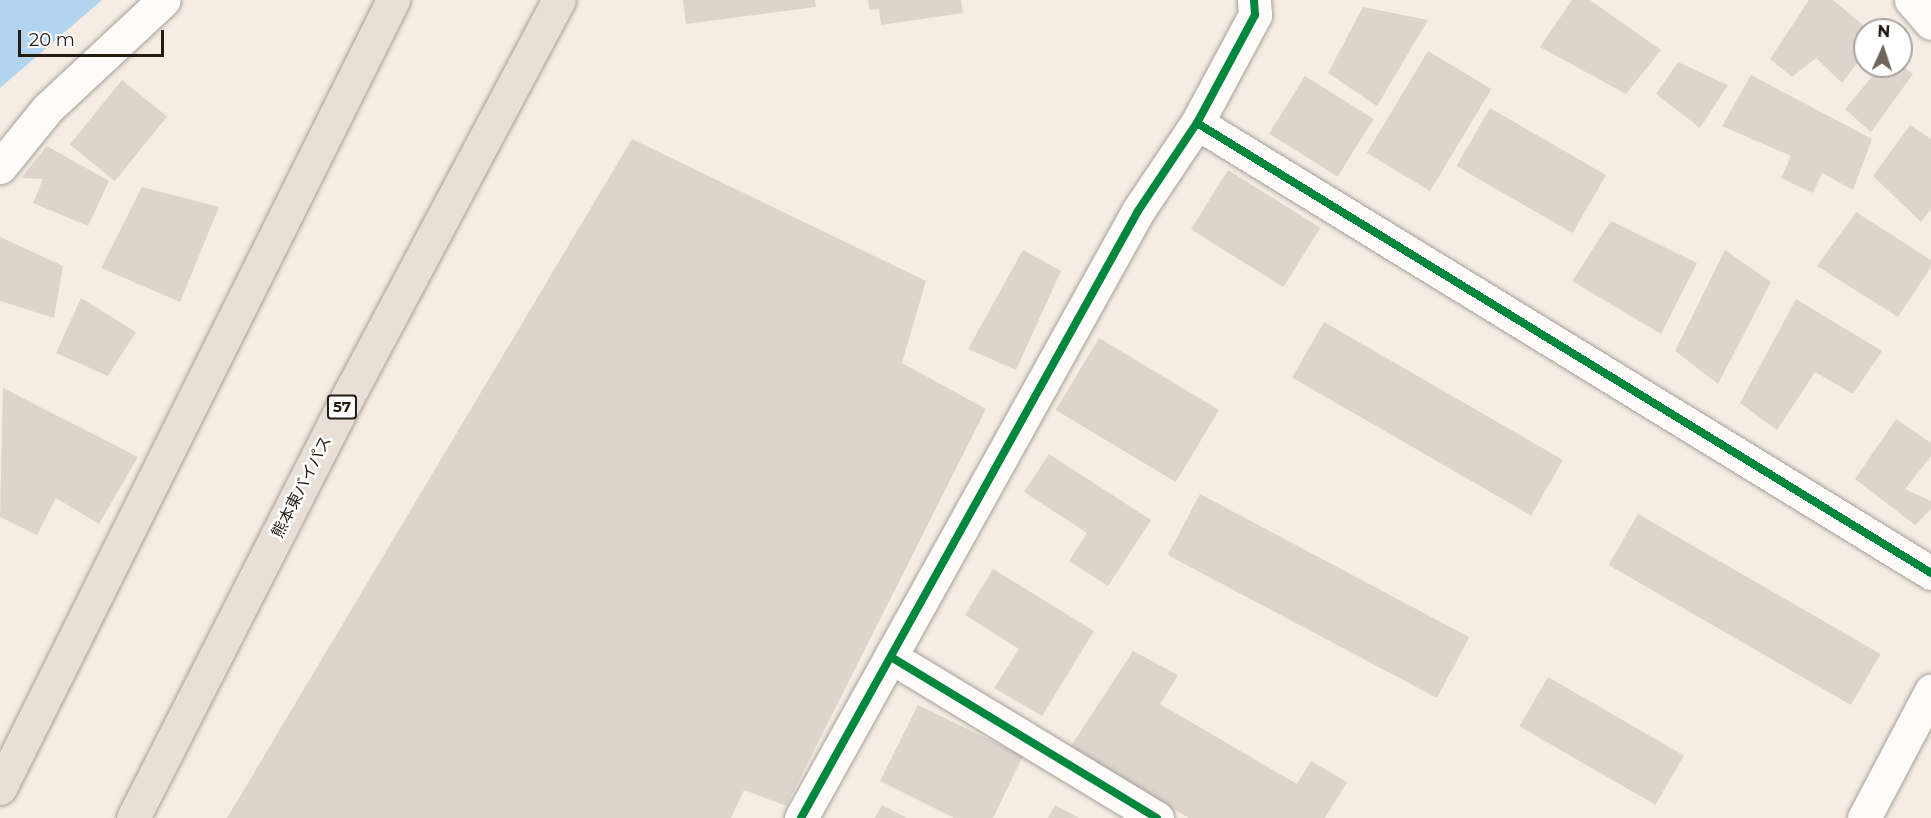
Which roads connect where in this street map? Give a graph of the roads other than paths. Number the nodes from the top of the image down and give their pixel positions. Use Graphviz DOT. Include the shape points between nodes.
graph roads {
  1 [pos="164,0"];
  2 [pos="393,0"];
  3 [pos="559,0"];
  4 [pos="1254,0"];
  5 [pos="1911,0"];
  6 [pos="1931,23"];
  7 [pos="1197,123"];
  8 [pos="0,167"];
  9 [pos="1931,573"];
  10 [pos="891,657"];
  11 [pos="1931,691"];
  12 [pos="0,788"];
  13 [pos="133,818"];
  14 [pos="801,818"];
  15 [pos="1157,818"];
  16 [pos="1864,818"];
  1 -- 8 [label="street" via="48,108"];
  2 -- 12 [label="highway"];
  3 -- 13 [label="highway, 熊本東バイパス / 57" via="354,385"];
  4 -- 7 [label="street" via="1255,15"];
  5 -- 6 [label="street"];
  7 -- 9 [label="street"];
  7 -- 10 [label="street" via="1138,211"];
  10 -- 14 [label="street"];
  10 -- 15 [label="street"];
  11 -- 16 [label="street"];
}
